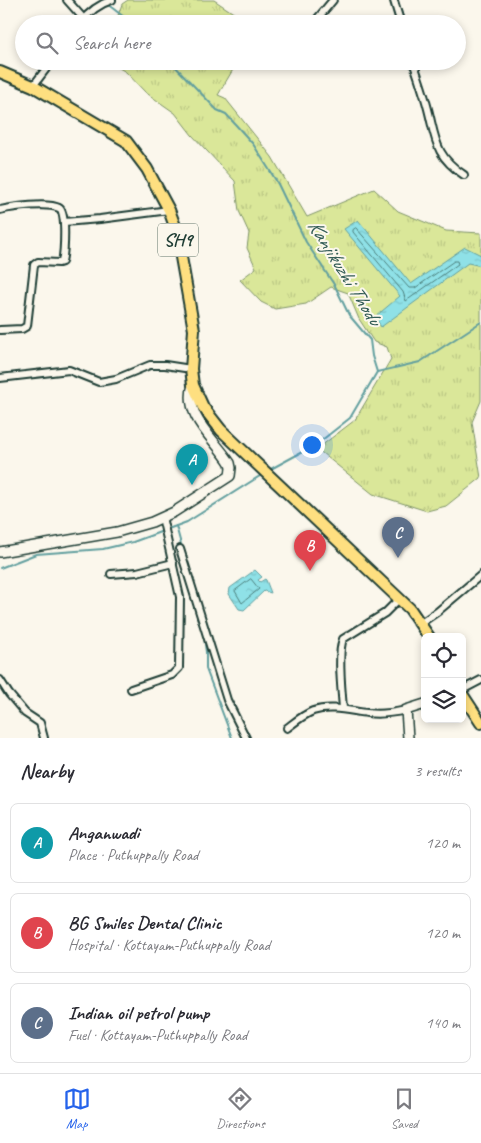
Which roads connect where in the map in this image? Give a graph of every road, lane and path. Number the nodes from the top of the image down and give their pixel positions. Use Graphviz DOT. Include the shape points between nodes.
graph roads {
  1 [pos="67,0"];
  2 [pos="112,0"];
  3 [pos="333,0"];
  4 [pos="402,0"];
  5 [pos="392,1"];
  6 [pos="77,15"];
  7 [pos="88,15"];
  8 [pos="320,15"];
  9 [pos="397,15"];
  10 [pos="45,70"];
  11 [pos="416,70"];
  12 [pos="0,73"];
  13 [pos="33,86"];
  14 [pos="464,175"];
  15 [pos="0,210"];
  16 [pos="169,210"];
  17 [pos="64,222"];
  18 [pos="0,330"];
  19 [pos="190,369"];
  20 [pos="0,378"];
  21 [pos="193,385"];
  22 [pos="162,517"];
  23 [pos="180,549"];
  24 [pos="0,552"];
  25 [pos="173,563"];
  26 [pos="111,574"];
  27 [pos="481,575"];
  28 [pos="399,599"];
  29 [pos="421,623"];
  30 [pos="427,633"];
  31 [pos="0,680"];
  32 [pos="481,680"];
  33 [pos="131,690"];
  34 [pos="466,692"];
  35 [pos="466,700"];
  36 [pos="421,705"];
  37 [pos="343,709"];
  38 [pos="406,710"];
  39 [pos="481,723"];
  40 [pos="287,728"];
  41 [pos="44,738"];
  42 [pos="246,738"];
  43 [pos="408,738"];
  1 -- 6 [label="street"];
  2 -- 7 [label="street" via="104,2"];
  3 -- 8 [label="street"];
  4 -- 5 [label="street"];
  5 -- 9 [label="street"];
  10 -- 13 [label="street"];
  11 -- 14 [label="street" via="441,154 450,166"];
  12 -- 13 [label="main road, SH9"];
  13 -- 16 [label="main road, SH9" via="126,141"];
  15 -- 17 [label="street" via="46,205 60,208 64,212"];
  16 -- 17 [label="street"];
  16 -- 19 [label="main road, SH9" via="176,229 194,330"];
  17 -- 18 [label="street" via="62,262 38,262 34,266 27,326"];
  19 -- 20 [label="street" via="150,366 99,382 69,370"];
  19 -- 21 [label="main road, SH9"];
  21 -- 22 [label="street" via="190,401 194,414 225,456 231,473"];
  21 -- 28 [label="main road, SH9" via="203,407 221,430"];
  22 -- 24 [label="street" via="117,532"];
  22 -- 25 [label="street"];
  23 -- 42 [label="street" via="227,700"];
  25 -- 26 [label="street" via="137,572"];
  25 -- 33 [label="street" via="180,597 178,668 172,674"];
  27 -- 29 [label="street"];
  28 -- 29 [label="main road, SH9"];
  28 -- 37 [label="street" via="385,613 343,639 340,655"];
  29 -- 30 [label="main road, SH9"];
  31 -- 41 [label="street" via="25,713 40,723"];
  32 -- 34 [label="street"];
  35 -- 39 [label="main road"];
  36 -- 38 [label="street"];
  37 -- 38 [label="street" via="381,714"];
  37 -- 40 [label="street" via="313,711"];
  38 -- 43 [label="street"];
}
